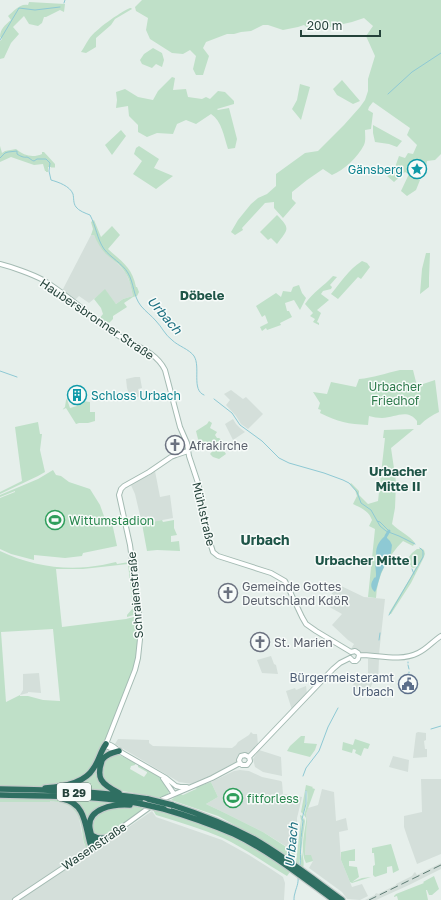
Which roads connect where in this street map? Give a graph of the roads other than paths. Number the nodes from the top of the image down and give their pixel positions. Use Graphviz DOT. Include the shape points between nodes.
graph roads {
  1 [pos="0,264"];
  2 [pos="177,419"];
  3 [pos="188,451"];
  4 [pos="441,636"];
  5 [pos="351,652"];
  6 [pos="359,655"];
  7 [pos="350,658"];
  8 [pos="106,744"];
  9 [pos="119,751"];
  10 [pos="249,757"];
  11 [pos="102,760"];
  12 [pos="240,763"];
  13 [pos="159,774"];
  14 [pos="170,782"];
  15 [pos="194,785"];
  16 [pos="0,789"];
  17 [pos="33,790"];
  18 [pos="0,794"];
  19 [pos="174,794"];
  20 [pos="122,795"];
  21 [pos="54,796"];
  22 [pos="140,804"];
  23 [pos="91,834"];
  24 [pos="110,837"];
  25 [pos="94,848"];
  26 [pos="287,863"];
  27 [pos="15,900"];
  28 [pos="334,900"];
  29 [pos="342,900"];
  1 -- 2 [label="street, Haubersbronner Straße" via="42,280 116,334 150,353 165,370"];
  2 -- 3 [label="street, Mühlstraße"];
  3 -- 5 [label="street, Mühlstraße" via="213,552 285,581 306,624"];
  3 -- 8 [label="street, Schraienstraße" via="171,457 124,486 119,495 132,557 140,639 135,670"];
  4 -- 6 [label="street" via="409,657"];
  5 -- 6 [label="street" via="358,652"];
  5 -- 7 [label="street"];
  6 -- 7 [label="street" via="356,661"];
  7 -- 10 [label="street" via="333,669"];
  8 -- 9 [label="street" via="112,750"];
  8 -- 11 [label="highway"];
  8 -- 17 [label="highway" via="93,769 83,779 62,786"];
  9 -- 11 [label="highway" via="110,753"];
  9 -- 13 [label="street"];
  10 -- 12 [label="street" via="241,756"];
  10 -- 12 [label="street" via="247,765 242,766"];
  11 -- 20 [label="highway" via="102,782 106,787"];
  12 -- 15 [label="street, Wasenstraße"];
  13 -- 14 [label="street"];
  13 -- 19 [label="street"];
  14 -- 15 [label="street" via="180,787"];
  14 -- 19 [label="street"];
  15 -- 19 [label="street, Wasenstraße"];
  16 -- 17 [label="highway, B 29"];
  17 -- 20 [label="highway, B 29"];
  18 -- 21 [label="highway, B 29"];
  19 -- 24 [label="street, Wasenstraße" via="150,807"];
  20 -- 26 [label="highway, B 29, bridge" via="148,799 202,815 259,843"];
  21 -- 22 [label="highway, B 29" via="100,798"];
  21 -- 25 [label="highway" via="73,802 82,811 90,843"];
  22 -- 23 [label="highway" via="121,804 97,811 90,822"];
  22 -- 26 [label="highway, B 29, bridge" via="164,809 233,834"];
  23 -- 24 [label="highway" via="103,839"];
  23 -- 25 [label="highway"];
  24 -- 25 [label="street, Wasenstraße"];
  25 -- 27 [label="street, Wasenstraße"];
  26 -- 28 [label="highway, B 29"];
  26 -- 29 [label="highway, B 29"];
}
